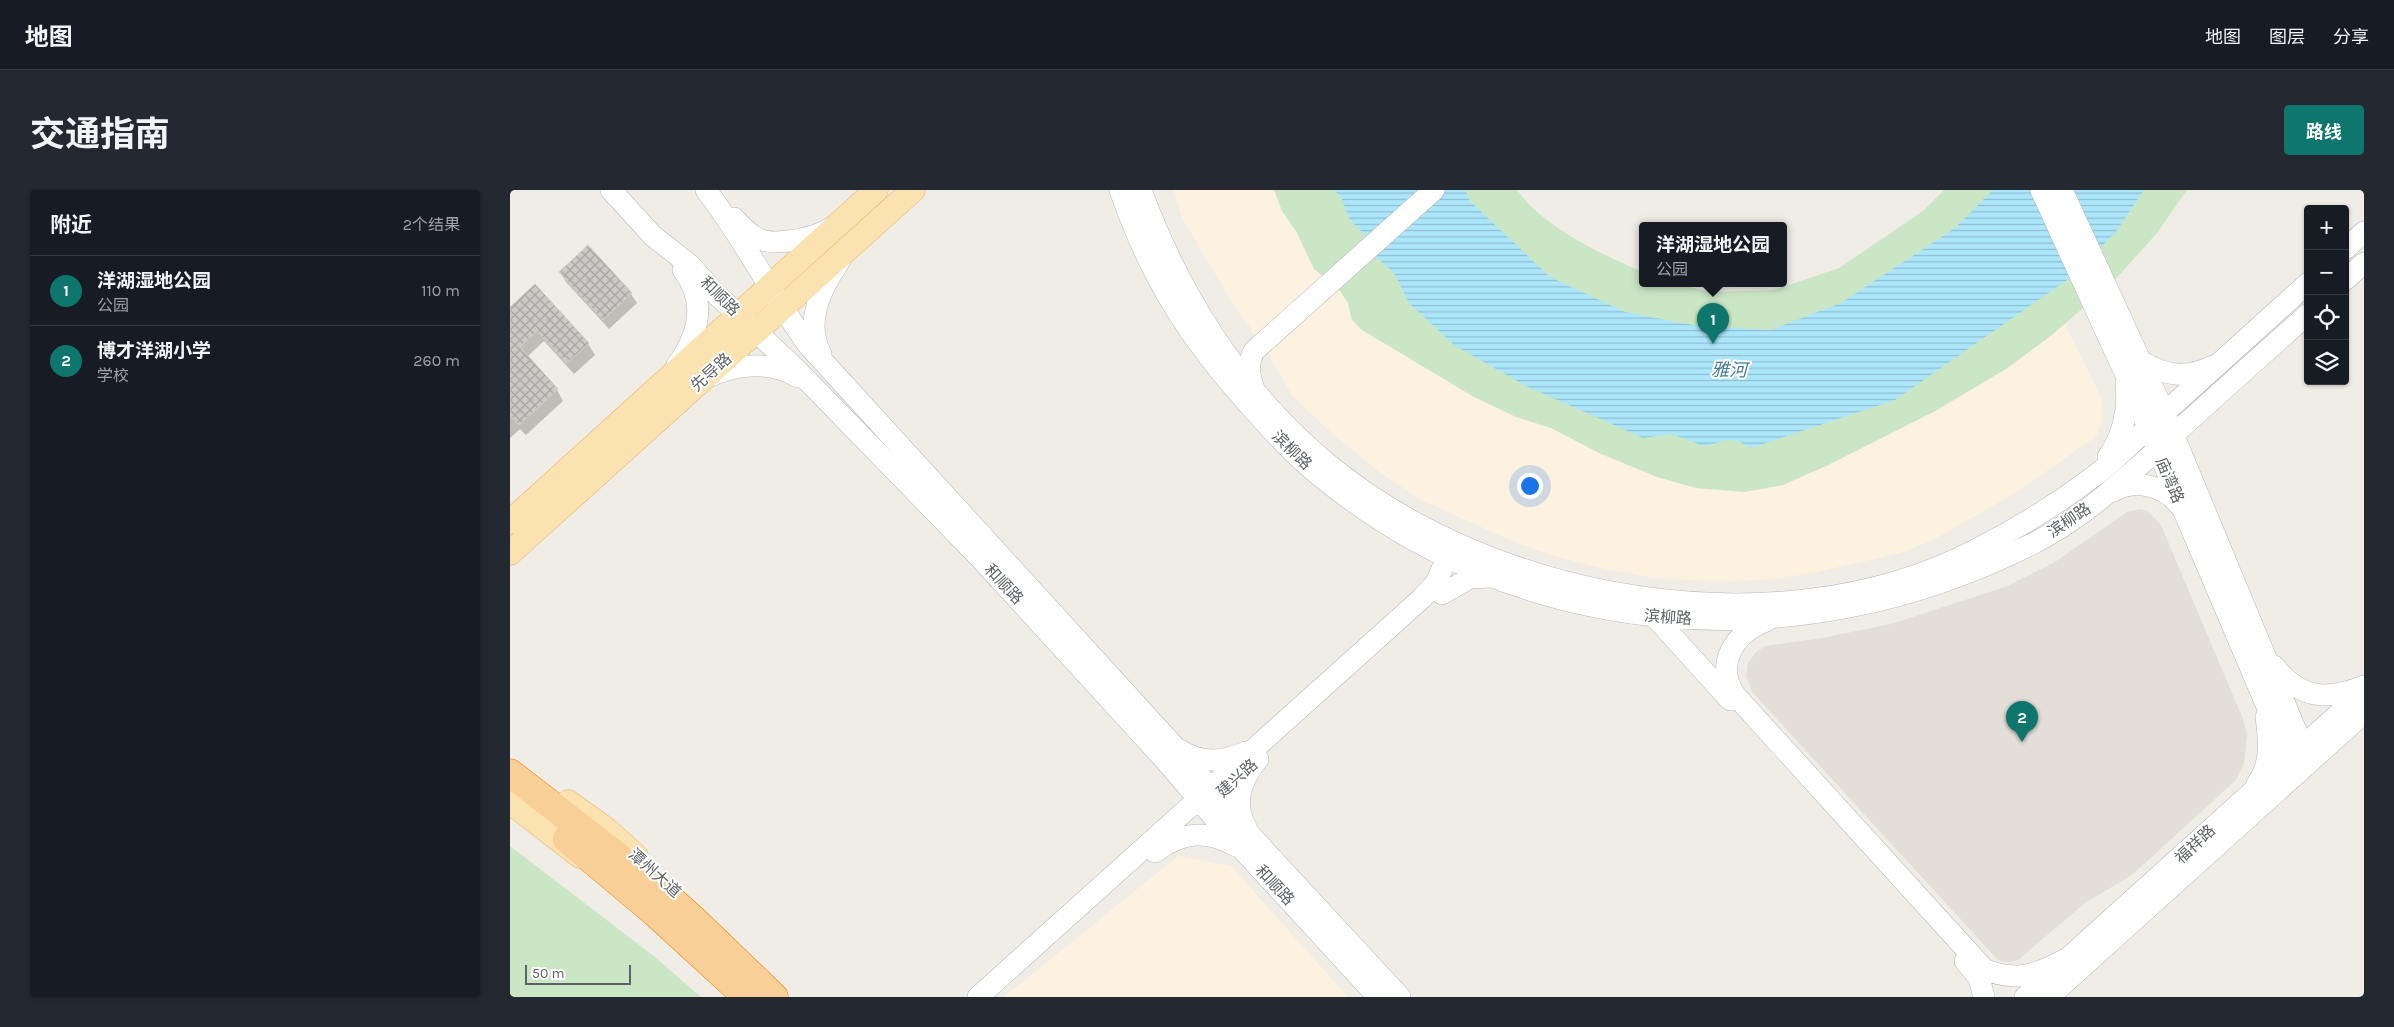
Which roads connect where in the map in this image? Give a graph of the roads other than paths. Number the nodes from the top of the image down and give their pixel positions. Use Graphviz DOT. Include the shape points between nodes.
graph roads {
  1 [pos="611,190"];
  2 [pos="706,190"];
  3 [pos="876,190"];
  4 [pos="913,190"];
  5 [pos="1120,190"];
  6 [pos="1141,190"];
  7 [pos="1424,190"];
  8 [pos="1434,190"];
  9 [pos="2041,190"];
  10 [pos="2062,190"];
  11 [pos="840,223"];
  12 [pos="2364,232"];
  13 [pos="653,236"];
  14 [pos="855,242"];
  15 [pos="2349,245"];
  16 [pos="2364,263"];
  17 [pos="2349,276"];
  18 [pos="769,287"];
  19 [pos="2304,287"];
  20 [pos="782,308"];
  21 [pos="739,315"];
  22 [pos="2304,318"];
  23 [pos="756,331"];
  24 [pos="1251,348"];
  25 [pos="1223,351"];
  26 [pos="2222,361"];
  27 [pos="2132,366"];
  28 [pos="828,367"];
  29 [pos="703,379"];
  30 [pos="666,381"];
  31 [pos="811,384"];
  32 [pos="1254,389"];
  33 [pos="2219,394"];
  34 [pos="2164,412"];
  35 [pos="2148,427"];
  36 [pos="2174,435"];
  37 [pos="2157,450"];
  38 [pos="2094,476"];
  39 [pos="2106,494"];
  40 [pos="2198,494"];
  41 [pos="2183,510"];
  42 [pos="510,522"];
  43 [pos="1403,534"];
  44 [pos="510,553"];
  45 [pos="1458,553"];
  46 [pos="1492,577"];
  47 [pos="1433,595"];
  48 [pos="1655,617"];
  49 [pos="1772,618"];
  50 [pos="2262,647"];
  51 [pos="2364,686"];
  52 [pos="2364,691"];
  53 [pos="2263,697"];
  54 [pos="2364,713"];
  55 [pos="1260,751"];
  56 [pos="1169,753"];
  57 [pos="2302,758"];
  58 [pos="510,760"];
  59 [pos="510,773"];
  60 [pos="2250,793"];
  61 [pos="510,796"];
  62 [pos="1208,797"];
  63 [pos="510,802"];
  64 [pos="1164,830"];
  65 [pos="1250,846"];
  66 [pos="1155,852"];
  67 [pos="2068,958"];
  68 [pos="740,997"];
  69 [pos="747,997"];
  70 [pos="774,997"];
  71 [pos="790,997"];
  72 [pos="978,997"];
  73 [pos="994,997"];
  74 [pos="1378,997"];
  75 [pos="1400,997"];
  76 [pos="1984,997"];
  77 [pos="2025,997"];
  78 [pos="2050,997"];
  1 -- 13 [label="main road, 和顺路"];
  2 -- 11 [label="main road" via="756,238 792,241 810,238"];
  2 -- 18 [label="main road, 和顺路"];
  3 -- 11 [label="main road, 先导路"];
  4 -- 14 [label="main road, 先导路"];
  5 -- 43 [label="main road, 滨柳路" via="1146,258 1200,348 1272,431 1313,471 1354,503"];
  6 -- 25 [label="main road, 滨柳路" via="1159,238 1190,298"];
  7 -- 24 [label="main road"];
  8 -- 24 [label="main road"];
  9 -- 27 [label="main road, 庙湾路"];
  10 -- 27 [label="main road, 庙湾路"];
  11 -- 18 [label="main road, 先导路"];
  12 -- 15 [label="main road"];
  13 -- 21 [label="main road, 和顺路" via="690,265"];
  13 -- 30 [label="main road" via="693,283 699,302 693,341"];
  14 -- 20 [label="main road, 先导路"];
  14 -- 28 [label="main road" via="828,278 814,313 814,332"];
  16 -- 17 [label="main road"];
  18 -- 20 [label="main road, 和顺路"];
  18 -- 21 [label="main road, 先导路"];
  19 -- 26 [label="main road, 滨柳路"];
  20 -- 23 [label="main road, 先导路"];
  20 -- 28 [label="main road, 和顺路"];
  21 -- 23 [label="main road, 和顺路"];
  21 -- 30 [label="main road, 先导路"];
  22 -- 33 [label="main road, 滨柳路"];
  23 -- 29 [label="main road, 先导路"];
  23 -- 31 [label="main road, 和顺路"];
  24 -- 25 [label="main road" via="1236,353"];
  24 -- 32 [label="main road" via="1249,374"];
  25 -- 32 [label="main road, 滨柳路"];
  26 -- 27 [label="main road" via="2206,369 2172,375"];
  26 -- 34 [label="main road, 滨柳路"];
  27 -- 34 [label="main road, 庙湾路"];
  27 -- 35 [label="main road, 庙湾路"];
  27 -- 38 [label="main road" via="2125,418 2110,455"];
  28 -- 56 [label="main road, 和顺路"];
  29 -- 31 [label="main road" via="726,369 763,366 779,368"];
  29 -- 44 [label="main road, 先导路"];
  30 -- 42 [label="main road, 先导路"];
  31 -- 56 [label="main road, 和顺路"];
  32 -- 45 [label="main road, 滨柳路" via="1296,435 1350,481"];
  33 -- 36 [label="main road, 滨柳路"];
  33 -- 40 [label="main road" via="2192,433 2188,450"];
  34 -- 35 [label="main road, 滨柳路"];
  34 -- 36 [label="main road, 庙湾路"];
  35 -- 37 [label="main road, 庙湾路"];
  35 -- 38 [label="main road, 滨柳路"];
  36 -- 37 [label="main road, 滨柳路"];
  36 -- 40 [label="main road, 庙湾路"];
  37 -- 39 [label="main road, 滨柳路"];
  37 -- 41 [label="main road, 庙湾路"];
  38 -- 45 [label="main road, 滨柳路" via="2040,513 1972,552 1930,570 1883,584 1794,601 1748,605 1648,598 1538,575"];
  39 -- 41 [label="main road" via="2121,486 2147,485 2174,497"];
  39 -- 49 [label="main road, 滨柳路" via="2032,544 1982,567 1872,602 1808,615"];
  40 -- 50 [label="main road, 庙湾路"];
  41 -- 53 [label="main road, 庙湾路"];
  43 -- 45 [label="main road, 滨柳路"];
  43 -- 47 [label="main road" via="1426,558"];
  45 -- 46 [label="main road, 滨柳路"];
  45 -- 47 [label="main road, 建兴路" via="1459,574"];
  46 -- 47 [label="main road" via="1470,578"];
  46 -- 48 [label="main road, 滨柳路" via="1544,595"];
  47 -- 55 [label="main road, 建兴路"];
  48 -- 49 [label="main road, 滨柳路" via="1704,620"];
  48 -- 76 [label="main road" via="1965,960 1979,978"];
  49 -- 67 [label="main road" via="1748,629 1732,650 1726,663 1726,674 1735,695 1984,969 1997,975 2024,977 2038,974"];
  50 -- 51 [label="main road" via="2281,675 2295,687 2311,694 2330,696"];
  50 -- 57 [label="main road, 庙湾路"];
  52 -- 57 [label="main road, 福祥路"];
  53 -- 57 [label="main road, 庙湾路"];
  53 -- 60 [label="main road" via="2268,757 2266,769"];
  54 -- 57 [label="main road, 福祥路"];
  55 -- 56 [label="main road" via="1218,761"];
  55 -- 62 [label="main road, 建兴路"];
  55 -- 65 [label="main road" via="1244,778 1239,800"];
  56 -- 62 [label="main road, 和顺路"];
  56 -- 64 [label="main road" via="1176,800 1172,818"];
  57 -- 60 [label="main road, 福祥路"];
  57 -- 78 [label="main road, 福祥路"];
  58 -- 71 [label="main road, 潭州大道" via="607,830"];
  59 -- 70 [label="highway, 潭州大道" via="652,883"];
  60 -- 67 [label="main road, 福祥路"];
  61 -- 69 [label="highway, 潭州大道" via="654,912"];
  62 -- 64 [label="main road"];
  62 -- 65 [label="main road, 和顺路"];
  62 -- 66 [label="main road, 建兴路"];
  63 -- 68 [label="main road" via="639,906"];
  64 -- 72 [label="main road"];
  65 -- 66 [label="main road" via="1203,835 1170,841"];
  65 -- 74 [label="main road, 和顺路"];
  65 -- 75 [label="main road, 和顺路"];
  66 -- 73 [label="main road, 建兴路"];
  67 -- 77 [label="main road, 福祥路"];
}
